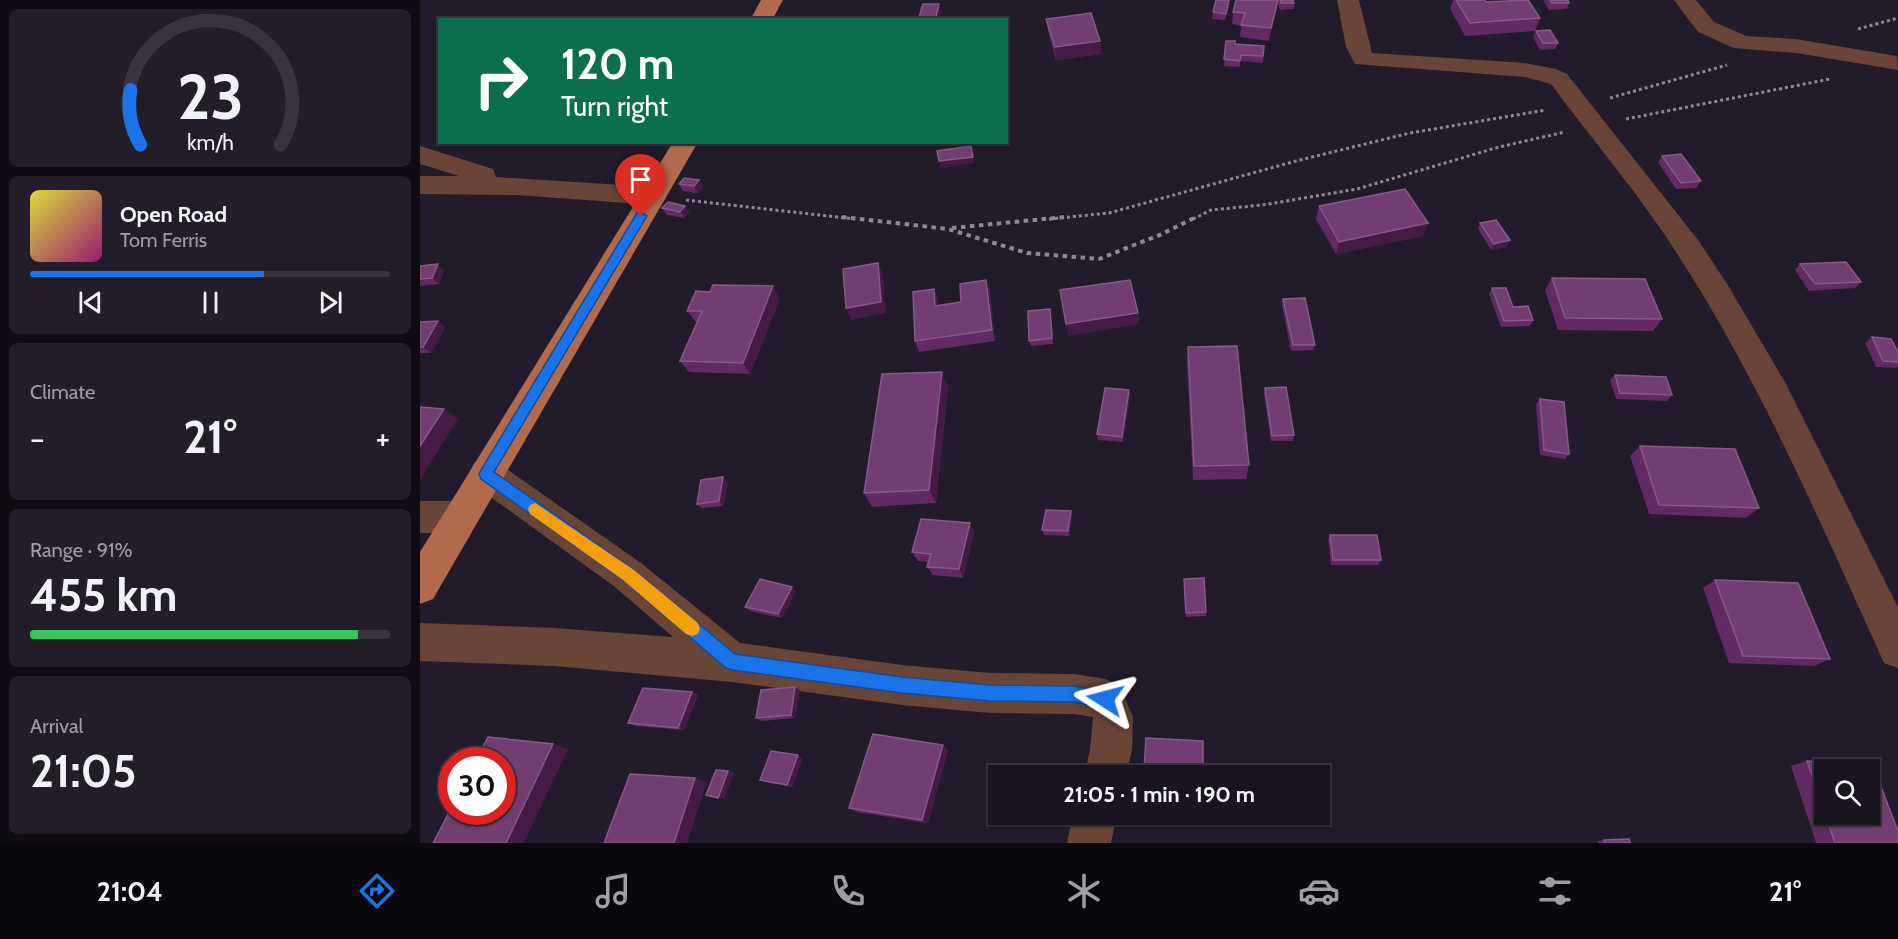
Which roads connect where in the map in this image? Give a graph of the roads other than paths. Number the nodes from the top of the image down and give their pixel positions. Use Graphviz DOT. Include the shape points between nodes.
graph roads {
  1 [pos="772,0"];
  2 [pos="1348,0"];
  3 [pos="1685,0"];
  4 [pos="762,18"];
  5 [pos="1896,63"];
  6 [pos="685,144"];
  7 [pos="420,155"];
  8 [pos="420,185"];
  9 [pos="517,186"];
  10 [pos="653,196"];
  11 [pos="486,474"];
  12 [pos="420,517"];
  13 [pos="460,517"];
  14 [pos="420,586"];
  15 [pos="420,642"];
  16 [pos="1898,649"];
  17 [pos="732,662"];
  18 [pos="1108,765"];
  19 [pos="1093,825"];
  20 [pos="1089,843"];
  1 -- 4 [label="main road"];
  2 -- 16 [label="street" via="1363,59 1548,74 1559,79 1643,182 1739,329"];
  3 -- 5 [label="street" via="1706,27 1742,43 1796,46"];
  6 -- 10 [label="main road"];
  7 -- 9 [label="street"];
  8 -- 9 [label="street"];
  9 -- 10 [label="street"];
  10 -- 11 [label="main road"];
  11 -- 13 [label="main road"];
  11 -- 17 [label="street" via="628,575"];
  12 -- 13 [label="street"];
  13 -- 14 [label="main road"];
  15 -- 17 [label="street" via="554,647"];
  17 -- 18 [label="street" via="902,685 1105,699 1113,717"];
  19 -- 20 [label="street"];
}
